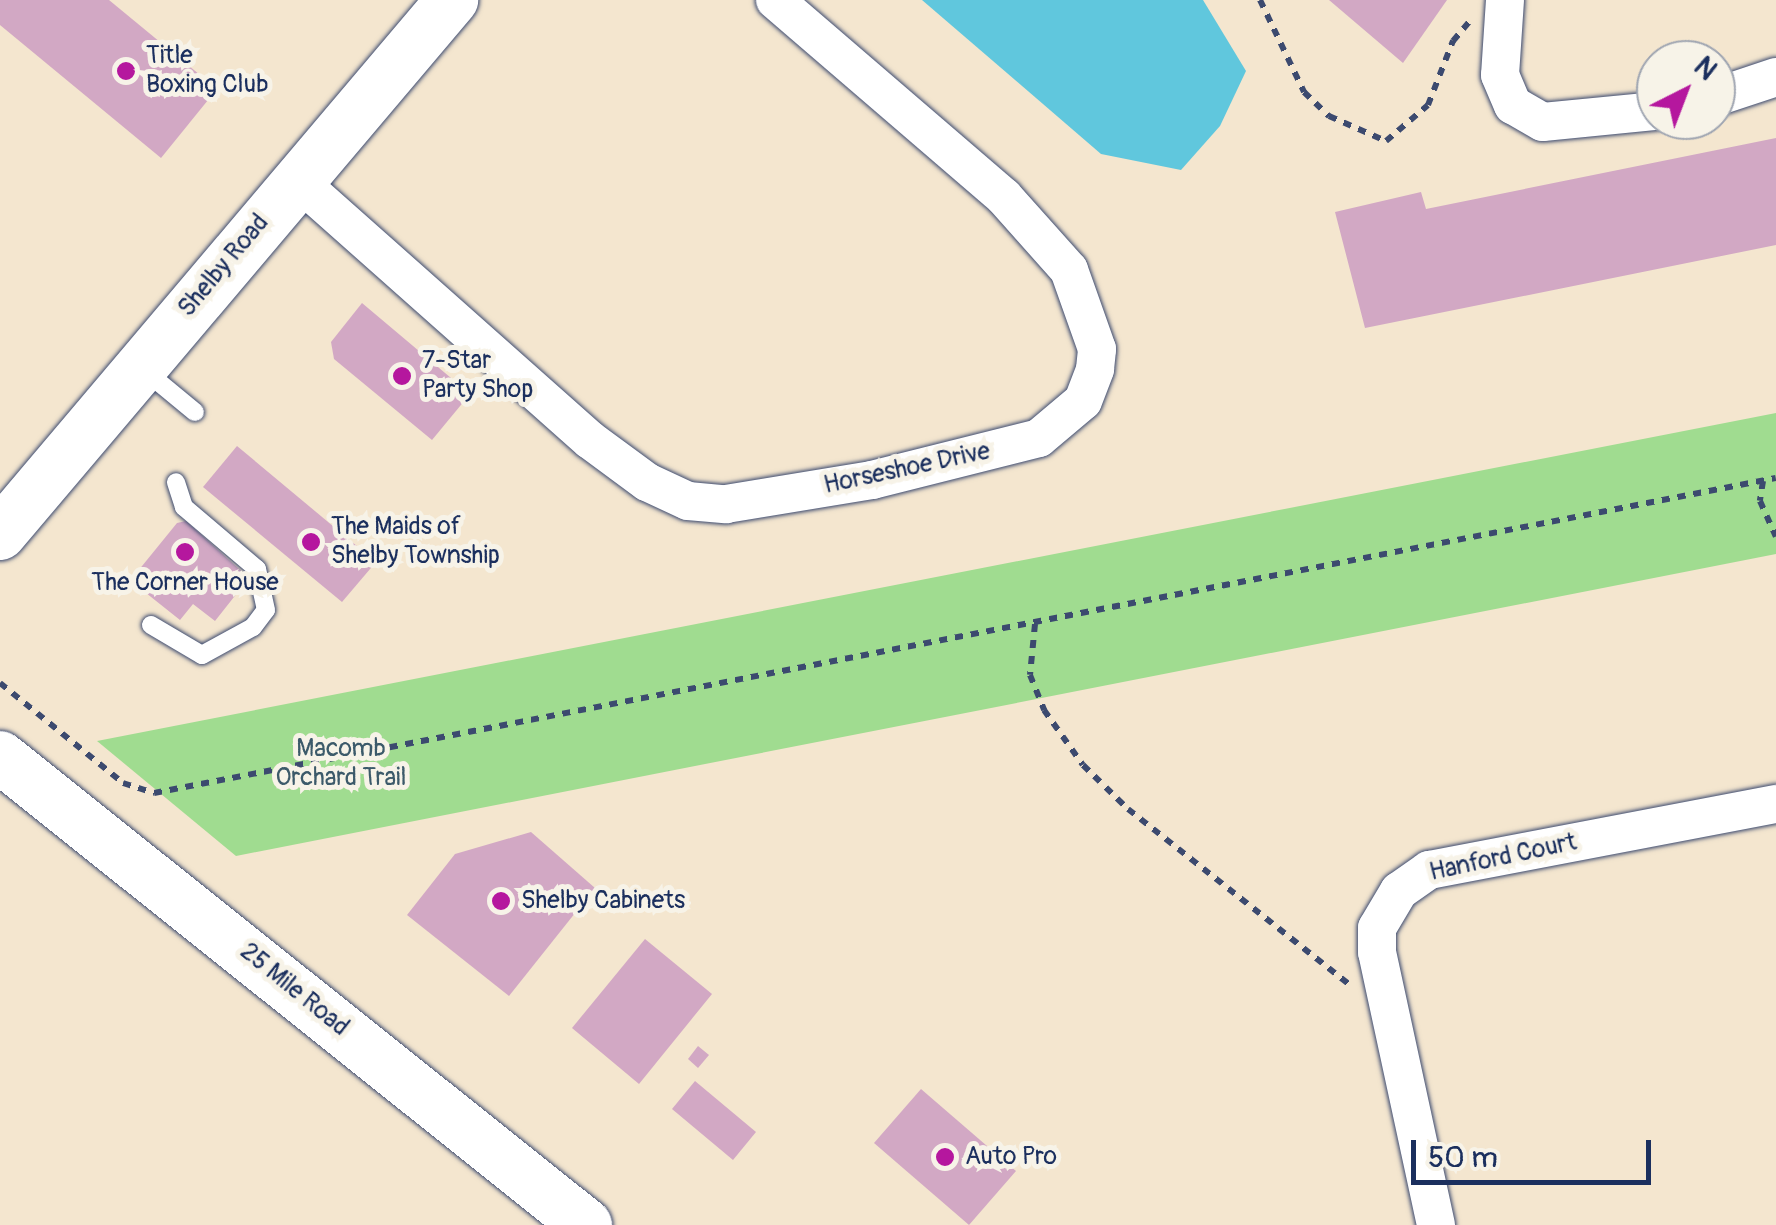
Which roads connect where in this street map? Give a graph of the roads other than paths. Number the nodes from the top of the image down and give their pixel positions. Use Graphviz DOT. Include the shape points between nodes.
graph roads {
  1 [pos="452,0"];
  2 [pos="775,0"];
  3 [pos="1489,8"];
  4 [pos="1776,78"];
  5 [pos="1736,91"];
  6 [pos="1636,113"];
  7 [pos="296,179"];
  8 [pos="140,366"];
  9 [pos="195,412"];
  10 [pos="176,482"];
  11 [pos="0,534"];
  12 [pos="151,625"];
  13 [pos="0,757"];
  14 [pos="1776,804"];
  15 [pos="586,1225"];
  16 [pos="1436,1225"];
  1 -- 7 [label="street, Shelby Road"];
  2 -- 7 [label="street, Horseshoe Drive" via="1004,197 1069,270 1093,334 1096,369 1083,401 1048,432 872,480 726,504 688,501 647,482 590,440"];
  3 -- 6 [label="street" via="1500,75 1513,104 1543,122"];
  4 -- 5 [label="street"];
  7 -- 8 [label="street, Shelby Road"];
  8 -- 9 [label="lane"];
  8 -- 11 [label="street, Shelby Road"];
  10 -- 12 [label="lane" via="184,507 257,570 266,610 253,627 202,655"];
  13 -- 15 [label="street, 25 Mile Road"];
  14 -- 16 [label="street, Hanford Court" via="1429,870 1398,891 1377,928 1388,1010"];
}
